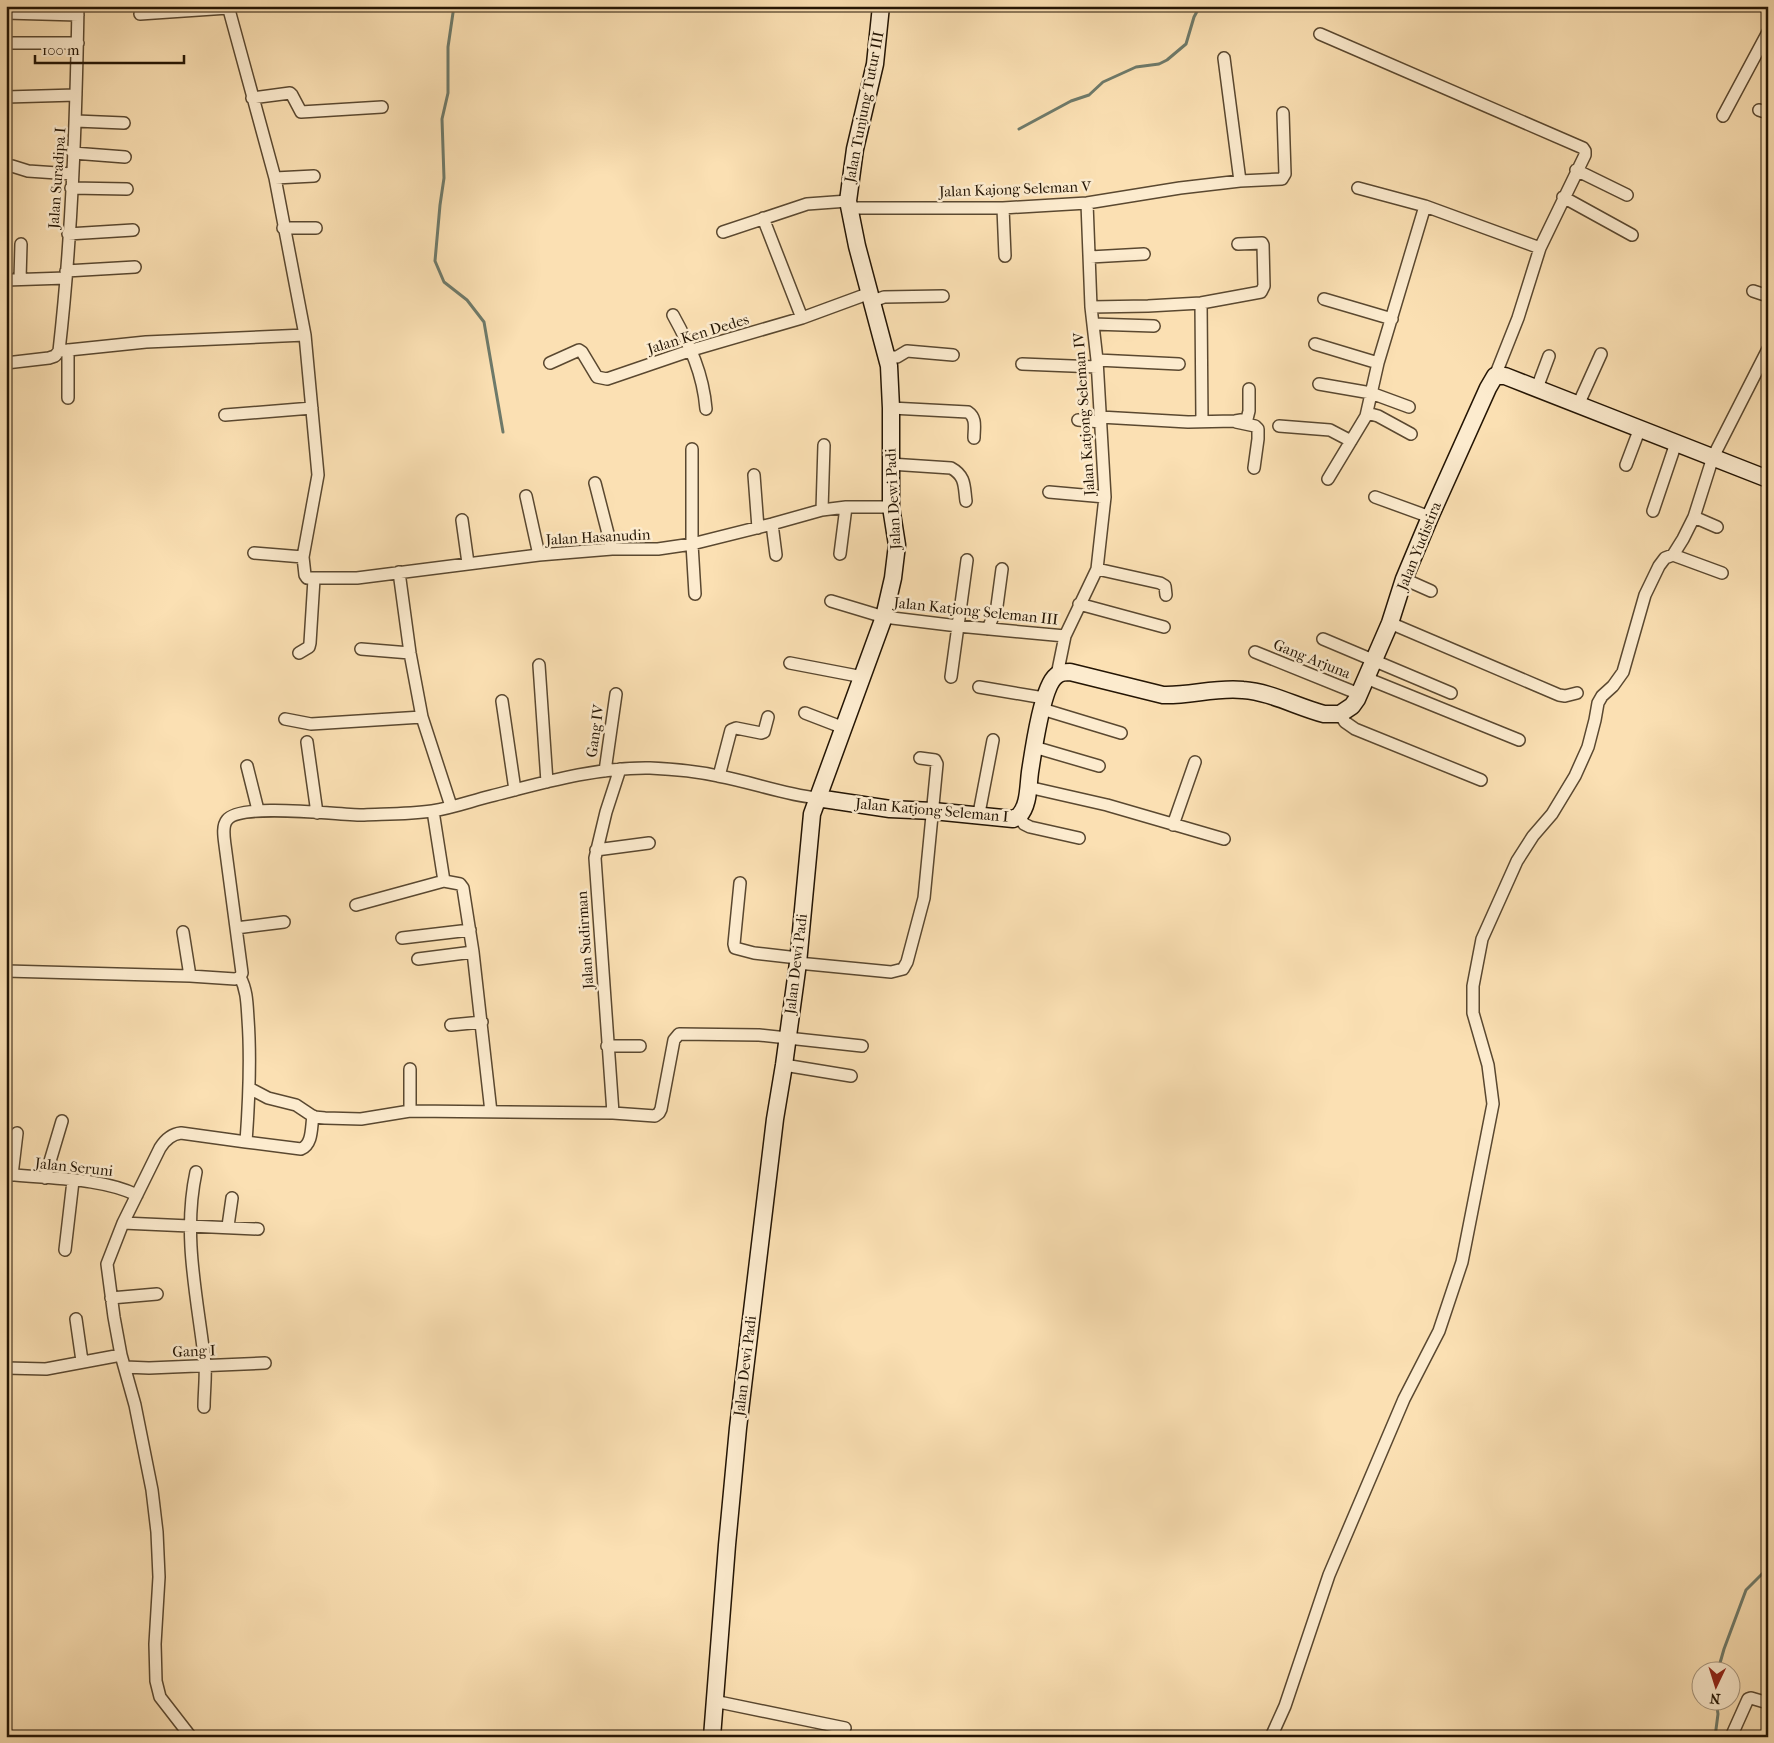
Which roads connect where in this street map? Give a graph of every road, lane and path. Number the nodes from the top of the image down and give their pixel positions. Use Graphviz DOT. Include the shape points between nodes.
graph roads {
  1 [pos="881,6"];
  2 [pos="228,7"];
  3 [pos="78,10"];
  4 [pos="6,13"];
  5 [pos="140,14"];
  6 [pos="1768,32"];
  7 [pos="1320,34"];
  8 [pos="6,43"];
  9 [pos="78,43"];
  10 [pos="1224,58"];
  11 [pos="76,95"];
  12 [pos="6,97"];
  13 [pos="252,98"];
  14 [pos="382,107"];
  15 [pos="1282,113"];
  16 [pos="1723,116"];
  17 [pos="76,121"];
  18 [pos="124,123"];
  19 [pos="74,154"];
  20 [pos="124,157"];
  21 [pos="6,166"];
  22 [pos="1576,170"];
  23 [pos="72,174"];
  24 [pos="314,176"];
  25 [pos="275,178"];
  26 [pos="1240,181"];
  27 [pos="71,188"];
  28 [pos="1358,188"];
  29 [pos="127,189"];
  30 [pos="1626,195"];
  31 [pos="1563,197"];
  32 [pos="1087,203"];
  33 [pos="848,204"];
  34 [pos="1425,206"];
  35 [pos="1003,208"];
  36 [pos="763,218"];
  37 [pos="284,228"];
  38 [pos="316,228"];
  39 [pos="133,230"];
  40 [pos="723,232"];
  41 [pos="68,234"];
  42 [pos="1632,235"];
  43 [pos="21,244"];
  44 [pos="1238,244"];
  45 [pos="1540,248"];
  46 [pos="1144,254"];
  47 [pos="1005,256"];
  48 [pos="1090,257"];
  49 [pos="134,267"];
  50 [pos="66,274"];
  51 [pos="20,279"];
  52 [pos="6,280"];
  53 [pos="1753,291"];
  54 [pos="943,296"];
  55 [pos="1768,296"];
  56 [pos="872,297"];
  57 [pos="1324,299"];
  58 [pos="1201,303"];
  59 [pos="1091,307"];
  60 [pos="673,315"];
  61 [pos="802,318"];
  62 [pos="1392,319"];
  63 [pos="1093,324"];
  64 [pos="1154,326"];
  65 [pos="305,335"];
  66 [pos="1315,344"];
  67 [pos="1768,349"];
  68 [pos="63,350"];
  69 [pos="692,350"];
  70 [pos="1601,354"];
  71 [pos="953,355"];
  72 [pos="1549,356"];
  73 [pos="887,358"];
  74 [pos="6,363"];
  75 [pos="550,363"];
  76 [pos="1097,363"];
  77 [pos="1378,363"];
  78 [pos="1022,364"];
  79 [pos="1179,364"];
  80 [pos="1763,367"];
  81 [pos="1495,376"];
  82 [pos="1319,384"];
  83 [pos="1537,388"];
  84 [pos="1249,389"];
  85 [pos="1371,393"];
  86 [pos="68,398"];
  87 [pos="1578,405"];
  88 [pos="1409,407"];
  89 [pos="312,408"];
  90 [pos="891,408"];
  91 [pos="706,409"];
  92 [pos="1367,413"];
  93 [pos="225,415"];
  94 [pos="1100,419"];
  95 [pos="1078,420"];
  96 [pos="1202,421"];
  97 [pos="1234,421"];
  98 [pos="1279,426"];
  99 [pos="1640,428"];
  100 [pos="1411,434"];
  101 [pos="974,438"];
  102 [pos="1351,441"];
  103 [pos="1676,442"];
  104 [pos="824,445"];
  105 [pos="692,449"];
  106 [pos="1713,457"];
  107 [pos="890,464"];
  108 [pos="1626,465"];
  109 [pos="1254,468"];
  110 [pos="754,475"];
  111 [pos="1328,478"];
  112 [pos="1768,479"];
  113 [pos="595,483"];
  114 [pos="1049,492"];
  115 [pos="526,496"];
  116 [pos="1105,497"];
  117 [pos="1375,497"];
  118 [pos="966,501"];
  119 [pos="846,507"];
  120 [pos="891,507"];
  121 [pos="822,510"];
  122 [pos="1653,510"];
  123 [pos="1694,516"];
  124 [pos="1430,517"];
  125 [pos="462,520"];
  126 [pos="772,524"];
  127 [pos="1717,527"];
  128 [pos="758,528"];
  129 [pos="692,544"];
  130 [pos="612,549"];
  131 [pos="254,553"];
  132 [pos="840,554"];
  133 [pos="539,555"];
  134 [pos="776,555"];
  135 [pos="1673,555"];
  136 [pos="303,557"];
  137 [pos="967,560"];
  138 [pos="468,562"];
  139 [pos="1002,569"];
  140 [pos="1096,569"];
  141 [pos="399,572"];
  142 [pos="1722,573"];
  143 [pos="310,577"];
  144 [pos="1404,579"];
  145 [pos="1431,591"];
  146 [pos="695,594"];
  147 [pos="1166,595"];
  148 [pos="831,601"];
  149 [pos="1079,604"];
  150 [pos="884,616"];
  151 [pos="1390,623"];
  152 [pos="958,626"];
  153 [pos="1164,627"];
  154 [pos="988,629"];
  155 [pos="1065,636"];
  156 [pos="1323,639"];
  157 [pos="361,649"];
  158 [pos="1255,652"];
  159 [pos="300,653"];
  160 [pos="410,653"];
  161 [pos="1374,660"];
  162 [pos="790,664"];
  163 [pos="539,665"];
  164 [pos="1057,674"];
  165 [pos="863,677"];
  166 [pos="950,677"];
  167 [pos="1366,678"];
  168 [pos="979,686"];
  169 [pos="1451,693"];
  170 [pos="1577,693"];
  171 [pos="616,694"];
  172 [pos="1359,694"];
  173 [pos="502,702"];
  174 [pos="1043,704"];
  175 [pos="805,712"];
  176 [pos="1340,714"];
  177 [pos="422,717"];
  178 [pos="768,717"];
  179 [pos="284,718"];
  180 [pos="844,728"];
  181 [pos="1121,733"];
  182 [pos="993,740"];
  183 [pos="1519,740"];
  184 [pos="306,742"];
  185 [pos="1034,747"];
  186 [pos="920,758"];
  187 [pos="1195,762"];
  188 [pos="247,766"];
  189 [pos="1099,766"];
  190 [pos="620,769"];
  191 [pos="605,771"];
  192 [pos="719,776"];
  193 [pos="1481,780"];
  194 [pos="547,782"];
  195 [pos="1028,787"];
  196 [pos="515,790"];
  197 [pos="817,798"];
  198 [pos="451,806"];
  199 [pos="258,810"];
  200 [pos="432,811"];
  201 [pos="933,811"];
  202 [pos="317,813"];
  203 [pos="977,815"];
  204 [pos="1019,816"];
  205 [pos="1173,825"];
  206 [pos="1079,838"];
  207 [pos="1224,839"];
  208 [pos="649,843"];
  209 [pos="596,850"];
  210 [pos="444,881"];
  211 [pos="740,883"];
  212 [pos="356,905"];
  213 [pos="284,922"];
  214 [pos="236,928"];
  215 [pos="470,930"];
  216 [pos="183,932"];
  217 [pos="402,938"];
  218 [pos="473,952"];
  219 [pos="418,959"];
  220 [pos="798,960"];
  221 [pos="6,972"];
  222 [pos="190,976"];
  223 [pos="240,977"];
  224 [pos="482,1022"];
  225 [pos="451,1025"];
  226 [pos="787,1038"];
  227 [pos="607,1046"];
  228 [pos="640,1046"];
  229 [pos="862,1046"];
  230 [pos="784,1065"];
  231 [pos="410,1069"];
  232 [pos="852,1076"];
  233 [pos="249,1088"];
  234 [pos="410,1111"];
  235 [pos="491,1112"];
  236 [pos="613,1113"];
  237 [pos="313,1116"];
  238 [pos="62,1121"];
  239 [pos="18,1133"];
  240 [pos="246,1142"];
  241 [pos="196,1172"];
  242 [pos="9,1174"];
  243 [pos="44,1178"];
  244 [pos="73,1181"];
  245 [pos="137,1194"];
  246 [pos="232,1198"];
  247 [pos="123,1223"];
  248 [pos="228,1226"];
  249 [pos="189,1227"];
  250 [pos="258,1229"];
  251 [pos="65,1250"];
  252 [pos="156,1294"];
  253 [pos="111,1298"];
  254 [pos="76,1319"];
  255 [pos="121,1354"];
  256 [pos="82,1361"];
  257 [pos="265,1363"];
  258 [pos="205,1366"];
  259 [pos="125,1367"];
  260 [pos="6,1368"];
  261 [pos="204,1407"];
  262 [pos="714,1700"];
  263 [pos="1768,1703"];
  264 [pos="845,1728"];
  265 [pos="191,1737"];
  266 [pos="712,1737"];
  267 [pos="1271,1737"];
  268 [pos="1731,1737"];
  1 -- 33 [label="street, Jalan Tunjung Tutur III" via="875,64 855,149"];
  2 -- 5 [label="street"];
  2 -- 13 [label="street"];
  3 -- 4 [label="street"];
  3 -- 9 [label="street, Jalan Suradipa I"];
  6 -- 16 [label="street"];
  7 -- 22 [label="street" via="1583,148 1584,155"];
  8 -- 9 [label="street"];
  9 -- 11 [label="street, Jalan Suradipa I"];
  10 -- 26 [label="street"];
  11 -- 12 [label="street"];
  11 -- 17 [label="street, Jalan Suradipa I"];
  13 -- 14 [label="street" via="290,94 300,112"];
  13 -- 25 [label="street"];
  15 -- 26 [label="street, Jalan Kajong Seleman V" via="1284,177"];
  17 -- 18 [label="street"];
  17 -- 19 [label="street, Jalan Suradipa I"];
  19 -- 20 [label="street"];
  19 -- 23 [label="street, Jalan Suradipa I"];
  21 -- 23 [label="street"];
  22 -- 30 [label="street"];
  22 -- 31 [label="street"];
  23 -- 27 [label="street, Jalan Suradipa I"];
  24 -- 25 [label="street"];
  25 -- 37 [label="street"];
  26 -- 32 [label="street, Jalan Kajong Seleman V"];
  27 -- 29 [label="street"];
  27 -- 41 [label="street, Jalan Suradipa I"];
  28 -- 34 [label="street"];
  31 -- 42 [label="street"];
  31 -- 45 [label="street"];
  32 -- 35 [label="street, Jalan Kajong Seleman V"];
  32 -- 48 [label="street, Jalan Katjong Seleman IV"];
  33 -- 35 [label="street, Jalan Kajong Seleman V"];
  33 -- 36 [label="street, Jalan Kajong Seleman V" via="808,204"];
  33 -- 56 [label="street, Jalan Dewi Padi"];
  34 -- 45 [label="street"];
  34 -- 62 [label="street"];
  35 -- 47 [label="street"];
  36 -- 40 [label="street, Jalan Kajong Seleman V"];
  36 -- 61 [label="street"];
  37 -- 38 [label="street"];
  37 -- 65 [label="street"];
  39 -- 41 [label="street"];
  41 -- 50 [label="street, Jalan Suradipa I"];
  43 -- 51 [label="street"];
  44 -- 58 [label="street" via="1262,243 1263,290"];
  45 -- 81 [label="street"];
  46 -- 48 [label="street"];
  48 -- 59 [label="street, Jalan Katjong Seleman IV"];
  49 -- 50 [label="street"];
  50 -- 51 [label="street"];
  50 -- 68 [label="street, Jalan Suradipa I"];
  51 -- 52 [label="street"];
  53 -- 55 [label="street"];
  54 -- 56 [label="street, Jalan Ken Dedes"];
  56 -- 61 [label="street, Jalan Ken Dedes"];
  56 -- 73 [label="street, Jalan Dewi Padi"];
  57 -- 62 [label="street"];
  58 -- 59 [label="street"];
  58 -- 96 [label="street"];
  59 -- 63 [label="street, Jalan Katjong Seleman IV"];
  60 -- 69 [label="street"];
  61 -- 69 [label="street, Jalan Ken Dedes"];
  62 -- 77 [label="street"];
  63 -- 64 [label="street"];
  63 -- 76 [label="street, Jalan Katjong Seleman IV"];
  65 -- 68 [label="street" via="146,342"];
  65 -- 89 [label="street"];
  66 -- 77 [label="street"];
  67 -- 80 [label="street"];
  68 -- 74 [label="street" via="49,358"];
  68 -- 86 [label="street, Jalan Suradipa I"];
  69 -- 75 [label="street, Jalan Ken Dedes" via="607,379 597,377 579,350"];
  69 -- 91 [label="street" via="704,387"];
  70 -- 87 [label="street"];
  71 -- 73 [label="street" via="907,351"];
  72 -- 83 [label="street"];
  73 -- 90 [label="street, Jalan Dewi Padi"];
  76 -- 78 [label="street"];
  76 -- 79 [label="street"];
  76 -- 94 [label="street, Jalan Katjong Seleman IV"];
  77 -- 85 [label="street"];
  80 -- 106 [label="street"];
  81 -- 83 [label="street" via="1505,376"];
  81 -- 124 [label="street, Jalan Yudistira"];
  82 -- 85 [label="street"];
  83 -- 87 [label="street"];
  84 -- 97 [label="street" via="1246,419"];
  85 -- 88 [label="street"];
  85 -- 92 [label="street"];
  87 -- 99 [label="street"];
  89 -- 93 [label="street"];
  89 -- 136 [label="street" via="318,475"];
  90 -- 101 [label="street" via="968,412 974,421"];
  90 -- 107 [label="street, Jalan Dewi Padi"];
  92 -- 100 [label="street"];
  92 -- 102 [label="street"];
  94 -- 95 [label="street"];
  94 -- 96 [label="street"];
  94 -- 116 [label="street, Jalan Katjong Seleman IV"];
  96 -- 97 [label="street"];
  97 -- 109 [label="street" via="1258,429"];
  98 -- 102 [label="street" via="1330,430"];
  99 -- 103 [label="street"];
  99 -- 108 [label="street"];
  102 -- 111 [label="street"];
  103 -- 106 [label="street"];
  103 -- 122 [label="street"];
  104 -- 121 [label="street"];
  105 -- 129 [label="street"];
  106 -- 112 [label="street"];
  106 -- 123 [label="street"];
  107 -- 118 [label="street" via="951,468 962,476"];
  107 -- 120 [label="street, Jalan Dewi Padi"];
  110 -- 128 [label="street"];
  113 -- 130 [label="street"];
  114 -- 116 [label="street"];
  115 -- 133 [label="street"];
  116 -- 140 [label="street, Jalan Katjong Seleman IV"];
  117 -- 124 [label="street"];
  119 -- 120 [label="street, Jalan Hasanudin"];
  119 -- 121 [label="street, Jalan Hasanudin"];
  119 -- 132 [label="street"];
  120 -- 150 [label="street, Jalan Dewi Padi" via="897,546 894,578"];
  121 -- 126 [label="street, Jalan Hasanudin"];
  123 -- 127 [label="street"];
  123 -- 135 [label="street"];
  124 -- 144 [label="street, Jalan Yudistira"];
  125 -- 138 [label="street"];
  126 -- 128 [label="street, Jalan Hasanudin"];
  126 -- 134 [label="street"];
  128 -- 129 [label="street, Jalan Hasanudin"];
  129 -- 130 [label="street, Jalan Hasanudin" via="658,549"];
  129 -- 146 [label="street"];
  130 -- 133 [label="street, Jalan Hasanudin"];
  131 -- 136 [label="street"];
  133 -- 138 [label="street, Jalan Hasanudin"];
  135 -- 142 [label="street"];
  135 -- 267 [label="street" via="1664,558 1644,595 1623,672 1598,703 1588,747 1575,776 1517,861 1482,939 1473,986 1472,1013 1488,1065 1493,1104 1462,1262 1439,1331 1404,1399 1329,1575 1285,1706"];
  136 -- 143 [label="street"];
  137 -- 152 [label="street"];
  138 -- 141 [label="street, Jalan Hasanudin"];
  139 -- 154 [label="street" via="997,606"];
  140 -- 147 [label="street" via="1160,583 1166,586"];
  140 -- 149 [label="street, Jalan Katjong Seleman IV"];
  141 -- 143 [label="street, Jalan Hasanudin" via="357,578"];
  141 -- 160 [label="street"];
  143 -- 159 [label="street" via="310,643"];
  144 -- 145 [label="street"];
  144 -- 151 [label="street, Jalan Yudistira"];
  148 -- 150 [label="street, Jalan Katjong Seleman III"];
  149 -- 153 [label="street"];
  149 -- 155 [label="street, Jalan Katjong Seleman IV"];
  150 -- 152 [label="street, Jalan Katjong Seleman III"];
  150 -- 165 [label="street, Jalan Dewi Padi"];
  151 -- 161 [label="street, Jalan Yudistira"];
  151 -- 170 [label="street" via="1559,695"];
  152 -- 154 [label="street, Jalan Katjong Seleman III"];
  152 -- 166 [label="street"];
  154 -- 155 [label="street, Jalan Katjong Seleman III"];
  155 -- 164 [label="street, Jalan Katjong Seleman IV"];
  156 -- 161 [label="street"];
  157 -- 160 [label="street"];
  158 -- 172 [label="street, Gang Arjuna"];
  160 -- 177 [label="street"];
  161 -- 167 [label="street, Jalan Yudistira"];
  161 -- 169 [label="street"];
  162 -- 165 [label="street"];
  163 -- 194 [label="street"];
  164 -- 174 [label="street, Jalan Katjong Seleman I"];
  164 -- 176 [label="street" via="1070,672 1163,695 1244,690 1324,714"];
  165 -- 180 [label="street, Jalan Dewi Padi"];
  167 -- 172 [label="street, Jalan Yudistira"];
  167 -- 183 [label="street"];
  168 -- 174 [label="street"];
  171 -- 191 [label="street, Gang IV"];
  172 -- 176 [label="street, Jalan Yudistira" via="1352,706"];
  173 -- 196 [label="street"];
  174 -- 181 [label="street"];
  174 -- 185 [label="street, Jalan Katjong Seleman I"];
  175 -- 180 [label="street"];
  176 -- 193 [label="street" via="1344,722 1355,728"];
  177 -- 179 [label="street" via="311,724"];
  177 -- 198 [label="street"];
  178 -- 192 [label="street" via="764,732 731,730"];
  180 -- 197 [label="street, Jalan Dewi Padi"];
  182 -- 203 [label="street"];
  184 -- 202 [label="street"];
  185 -- 189 [label="street"];
  185 -- 195 [label="street, Jalan Katjong Seleman I"];
  186 -- 201 [label="street" via="936,760 937,764"];
  187 -- 205 [label="street"];
  188 -- 199 [label="street"];
  190 -- 191 [label="street"];
  190 -- 192 [label="street" via="650,768"];
  190 -- 209 [label="street, Jalan Sudirman"];
  191 -- 194 [label="street"];
  192 -- 197 [label="street"];
  194 -- 196 [label="street"];
  195 -- 204 [label="street, Jalan Katjong Seleman I" via="1026,804"];
  195 -- 205 [label="street"];
  196 -- 198 [label="street"];
  197 -- 201 [label="street, Jalan Katjong Seleman I" via="890,809"];
  197 -- 220 [label="street, Jalan Dewi Padi" via="812,814"];
  198 -- 200 [label="street"];
  199 -- 202 [label="street"];
  199 -- 214 [label="street" via="233,814 224,826"];
  200 -- 202 [label="street" via="364,815"];
  200 -- 210 [label="street"];
  201 -- 203 [label="street, Jalan Katjong Seleman I"];
  201 -- 220 [label="street" via="924,898 903,969 891,972"];
  203 -- 204 [label="street, Jalan Katjong Seleman I"];
  204 -- 206 [label="street" via="1030,827"];
  205 -- 207 [label="street"];
  208 -- 209 [label="street"];
  209 -- 227 [label="street, Jalan Sudirman"];
  210 -- 212 [label="street"];
  210 -- 215 [label="street" via="460,884 463,888"];
  211 -- 220 [label="street" via="735,948"];
  213 -- 214 [label="street"];
  214 -- 223 [label="street"];
  215 -- 217 [label="street"];
  215 -- 218 [label="street"];
  216 -- 222 [label="street"];
  218 -- 219 [label="street"];
  218 -- 224 [label="street"];
  220 -- 226 [label="street, Jalan Dewi Padi"];
  221 -- 222 [label="street"];
  222 -- 223 [label="street"];
  223 -- 233 [label="street" via="246,995"];
  224 -- 225 [label="street"];
  224 -- 235 [label="street"];
  226 -- 229 [label="street"];
  226 -- 230 [label="street, Jalan Dewi Padi"];
  226 -- 236 [label="street" via="679,1034 674,1040 659,1114"];
  227 -- 228 [label="street"];
  227 -- 236 [label="street, Jalan Sudirman"];
  230 -- 232 [label="street"];
  230 -- 262 [label="street, Jalan Dewi Padi" via="738,1428"];
  231 -- 234 [label="street"];
  233 -- 237 [label="street" via="268,1098 296,1105"];
  233 -- 240 [label="street"];
  234 -- 235 [label="street"];
  234 -- 237 [label="street" via="362,1119"];
  235 -- 236 [label="street"];
  237 -- 240 [label="street" via="309,1143 305,1148"];
  238 -- 243 [label="street"];
  239 -- 242 [label="street"];
  240 -- 245 [label="street" via="175,1134 160,1148"];
  241 -- 249 [label="street"];
  242 -- 243 [label="street, Jalan Seruni"];
  243 -- 244 [label="street, Jalan Seruni"];
  244 -- 245 [label="street, Jalan Seruni" via="122,1187"];
  244 -- 251 [label="street"];
  245 -- 247 [label="street"];
  246 -- 248 [label="street"];
  247 -- 249 [label="street"];
  247 -- 253 [label="street" via="107,1264"];
  248 -- 249 [label="street"];
  248 -- 250 [label="street"];
  249 -- 258 [label="street"];
  252 -- 253 [label="street"];
  253 -- 255 [label="street"];
  254 -- 256 [label="street"];
  255 -- 256 [label="street"];
  255 -- 259 [label="street"];
  256 -- 260 [label="street" via="46,1368"];
  257 -- 258 [label="street, Gang I"];
  258 -- 259 [label="street, Gang I"];
  258 -- 261 [label="street"];
  259 -- 265 [label="street" via="152,1490 157,1532 156,1681 160,1697"];
  262 -- 264 [label="street"];
  262 -- 266 [label="street, Jalan Dewi Padi"];
  263 -- 268 [label="street" via="1748,1699"];
}
